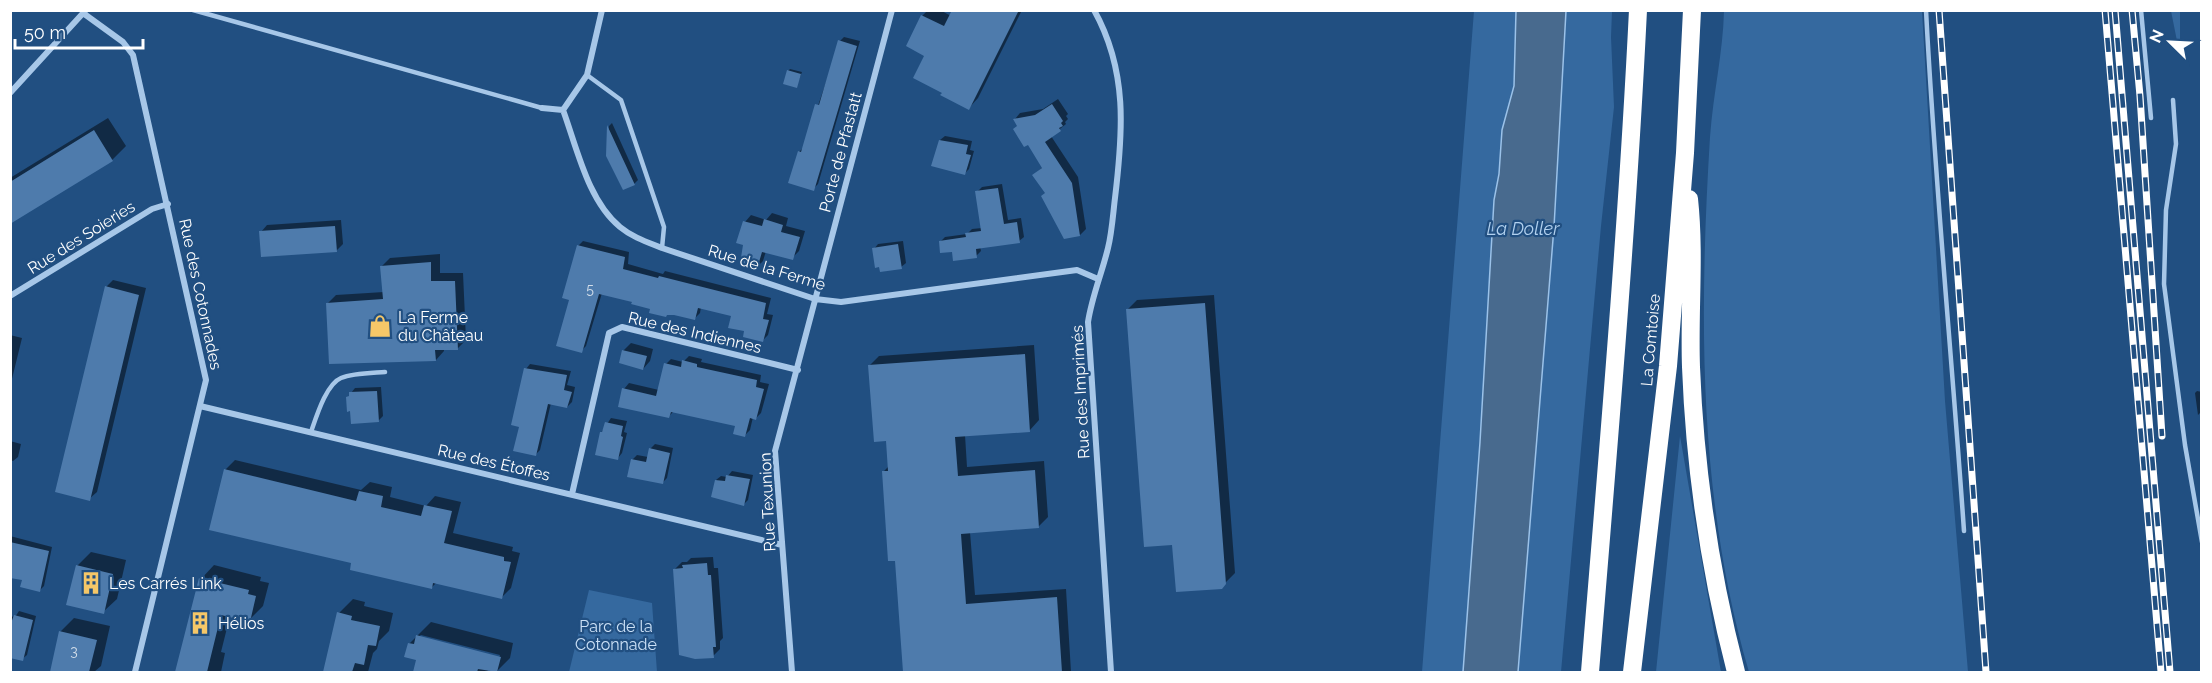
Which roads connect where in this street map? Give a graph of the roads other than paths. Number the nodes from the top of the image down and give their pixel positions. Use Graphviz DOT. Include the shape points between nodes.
graph roads {
  1 [pos="193,10"];
  2 [pos="602,10"];
  3 [pos="892,10"];
  4 [pos="1094,10"];
  5 [pos="1638,10"];
  6 [pos="1692,10"];
  7 [pos="1926,10"];
  8 [pos="2142,10"];
  9 [pos="84,12"];
  10 [pos="587,75"];
  11 [pos="10,93"];
  12 [pos="2173,100"];
  13 [pos="542,108"];
  14 [pos="564,110"];
  15 [pos="2151,118"];
  16 [pos="1685,153"];
  17 [pos="168,204"];
  18 [pos="662,248"];
  19 [pos="1098,279"];
  20 [pos="10,296"];
  21 [pos="815,300"];
  22 [pos="798,370"];
  23 [pos="385,372"];
  24 [pos="200,406"];
  25 [pos="311,432"];
  26 [pos="572,494"];
  27 [pos="1964,531"];
  28 [pos="2202,542"];
  29 [pos="782,545"];
  30 [pos="135,672"];
  31 [pos="792,672"];
  32 [pos="1111,672"];
  33 [pos="1590,672"];
  34 [pos="1632,672"];
  35 [pos="1736,672"];
  1 -- 13 [label="lane"];
  2 -- 10 [label="street"];
  3 -- 21 [label="street, Porte de Pfastatt"];
  4 -- 19 [label="street, Rue des Imprimés" via="1115,62 1122,109 1109,247"];
  5 -- 33 [label="highway, La Comtoise" via="1619,329"];
  6 -- 16 [label="highway, La Comtoise"];
  7 -- 27 [label="lane"];
  8 -- 15 [label="lane"];
  9 -- 11 [label="street"];
  9 -- 17 [label="street, Rue des Cotonnades" via="123,42 133,55"];
  10 -- 14 [label="street"];
  10 -- 18 [label="lane" via="621,100 664,226"];
  12 -- 28 [label="lane" via="2176,144 2166,210 2164,284"];
  13 -- 14 [label="street"];
  14 -- 18 [label="street, Rue de la Ferme" via="596,198 605,212 638,239"];
  16 -- 34 [label="highway, La Comtoise" via="1668,366"];
  16 -- 35 [label="highway" via="1694,237 1690,309 1695,432 1705,524"];
  17 -- 20 [label="street, Rue des Soieries" via="152,209"];
  17 -- 24 [label="street, Rue des Cotonnades" via="206,380"];
  18 -- 21 [label="street, Rue de la Ferme"];
  19 -- 21 [label="street, Rue de la Ferme" via="1077,270 841,302"];
  19 -- 32 [label="street, Rue des Imprimés" via="1088,322"];
  21 -- 22 [label="street, Rue Texunion"];
  22 -- 26 [label="street, Rue des Indiennes" via="622,327 609,333"];
  22 -- 29 [label="street, Rue Texunion" via="775,451"];
  23 -- 25 [label="lane" via="341,378 333,384"];
  24 -- 25 [label="street, Rue des Étoffes"];
  24 -- 30 [label="street, Rue des Cotonnades"];
  25 -- 26 [label="street, Rue des Étoffes"];
  26 -- 29 [label="street, Rue des Étoffes"];
  29 -- 31 [label="street, Rue Texunion"];
}
